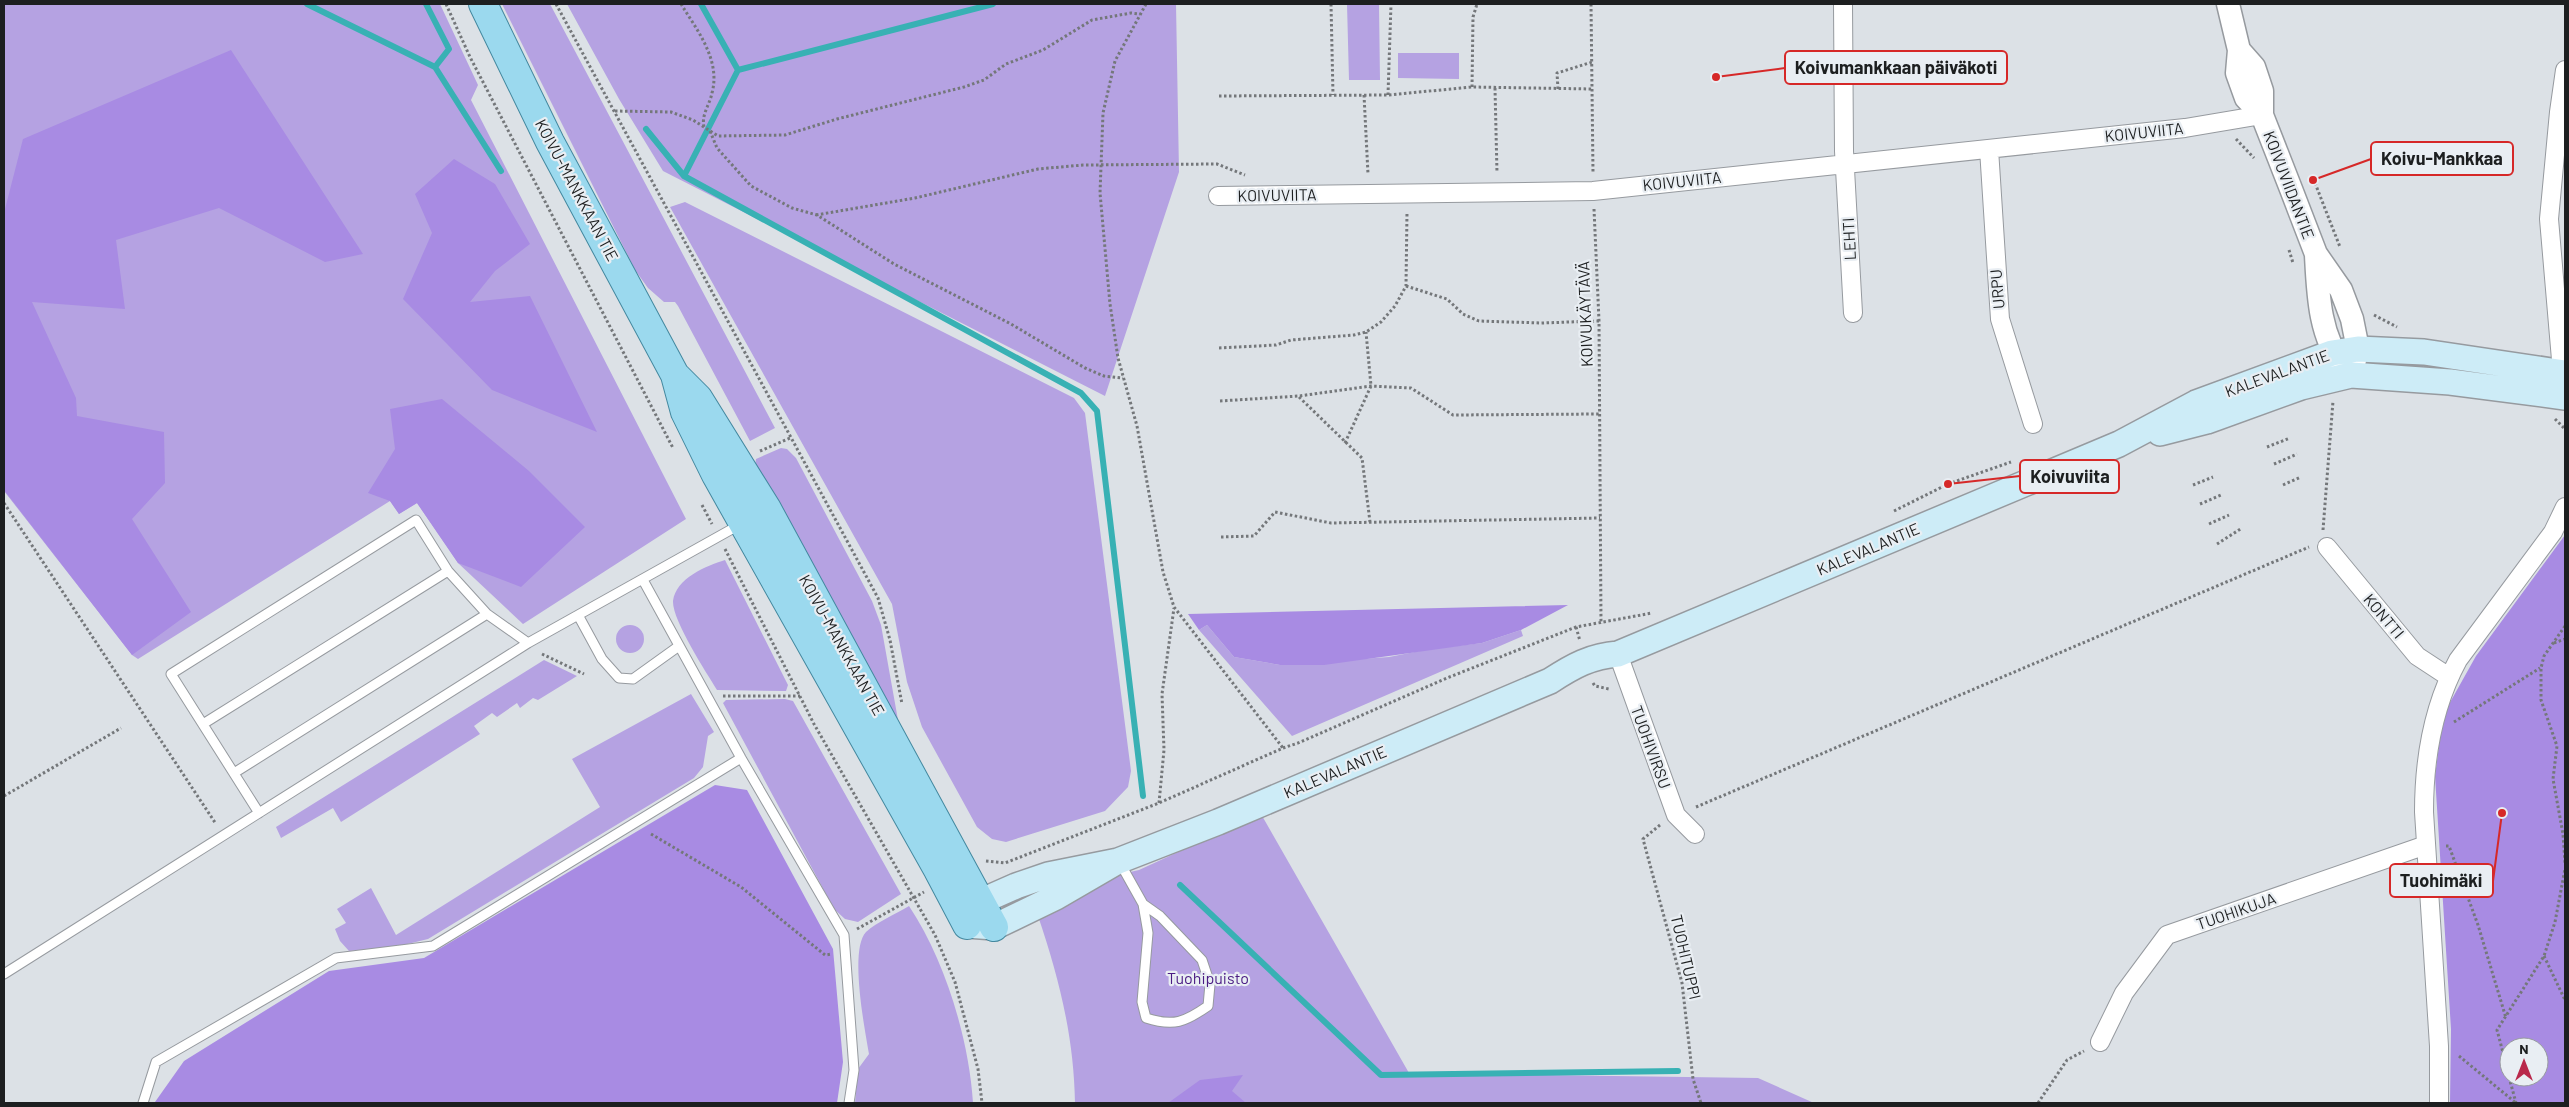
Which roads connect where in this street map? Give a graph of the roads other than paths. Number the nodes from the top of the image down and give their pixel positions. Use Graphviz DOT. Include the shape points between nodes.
graph roads {
  1 [pos="483,4"];
  2 [pos="1843,4"];
  3 [pos="2228,4"];
  4 [pos="2565,70"];
  5 [pos="2262,115"];
  6 [pos="1988,149"];
  7 [pos="1845,165"];
  8 [pos="1218,196"];
  9 [pos="2316,254"];
  10 [pos="1854,313"];
  11 [pos="2358,349"];
  12 [pos="2332,353"];
  13 [pos="2351,375"];
  14 [pos="2564,385"];
  15 [pos="2033,424"];
  16 [pos="2119,444"];
  17 [pos="2565,507"];
  18 [pos="755,516"];
  19 [pos="2321,542"];
  20 [pos="448,571"];
  21 [pos="643,580"];
  22 [pos="487,614"];
  23 [pos="578,615"];
  24 [pos="528,643"];
  25 [pos="679,646"];
  26 [pos="1618,654"];
  27 [pos="2449,677"];
  28 [pos="203,724"];
  29 [pos="741,758"];
  30 [pos="234,773"];
  31 [pos="259,813"];
  32 [pos="1695,834"];
  33 [pos="2426,845"];
  34 [pos="1118,861"];
  35 [pos="982,901"];
  36 [pos="1144,904"];
  37 [pos="967,926"];
  38 [pos="994,926"];
  39 [pos="4,974"];
  40 [pos="2100,1042"];
  41 [pos="143,1103"];
  42 [pos="849,1103"];
  43 [pos="2438,1103"];
  1 -- 18 [label="main road, KOIVU-MANKKAAN TIE" via="550,142 675,375 684,412"];
  2 -- 7 [label="street, LEHTI"];
  3 -- 5 [label="street, KOIVUVIIDANTIE" via="2239,50 2254,67 2262,91"];
  4 -- 14 [label="street" via="2549,219"];
  5 -- 6 [label="street, KOIVUVIITA" via="2230,122"];
  5 -- 9 [label="street, KOIVUVIIDANTIE"];
  6 -- 7 [label="street, KOIVUVIITA"];
  6 -- 15 [label="street, URPU" via="2000,319"];
  7 -- 8 [label="street, KOIVUVIITA" via="1593,190"];
  7 -- 10 [label="street, LEHTI"];
  9 -- 11 [label="street, KOIVUVIIDANTIE" via="2341,290 2352,319"];
  9 -- 12 [label="street, KOIVUVIIDANTIE" via="2318,297"];
  11 -- 12 [label="main road, KALEVALANTIE"];
  11 -- 13 [label="street, KOIVUVIIDANTIE"];
  11 -- 14 [label="main road, KALEVALANTIE" via="2424,352"];
  12 -- 13 [label="street, KOIVUVIIDANTIE"];
  12 -- 16 [label="main road, KALEVALANTIE" via="2196,403"];
  13 -- 14 [label="main road, KALEVALANTIE"];
  13 -- 16 [label="main road, KALEVALANTIE" via="2302,387 2207,421"];
  16 -- 26 [label="main road, KALEVALANTIE"];
  17 -- 27 [label="street" via="2553,532 2458,660"];
  18 -- 21 [label="lane"];
  18 -- 35 [label="main road, KOIVU-MANKKAAN TIE"];
  18 -- 37 [label="main road, KOIVU-MANKKAAN TIE"];
  19 -- 27 [label="street, KONTTI" via="2417,656"];
  20 -- 22 [label="lane"];
  20 -- 28 [label="lane"];
  20 -- 28 [label="lane" via="416,520 171,674"];
  21 -- 23 [label="lane"];
  21 -- 25 [label="lane"];
  22 -- 24 [label="lane"];
  22 -- 30 [label="lane"];
  23 -- 24 [label="lane"];
  23 -- 25 [label="lane" via="602,659 619,678 633,679"];
  24 -- 31 [label="lane"];
  25 -- 29 [label="lane"];
  26 -- 32 [label="street, TUOHIVIRSU" via="1676,815"];
  26 -- 34 [label="main road, KALEVALANTIE" via="1596,656 1550,681"];
  27 -- 33 [label="street" via="2430,737 2424,775"];
  28 -- 30 [label="lane"];
  29 -- 41 [label="lane" via="433,946 336,958 156,1062"];
  29 -- 42 [label="lane" via="844,936 854,1070"];
  30 -- 31 [label="lane"];
  31 -- 39 [label="lane"];
  33 -- 40 [label="street, TUOHIKUJA" via="2167,935 2124,994"];
  33 -- 43 [label="street" via="2439,1046"];
  34 -- 35 [label="main road, KALEVALANTIE" via="1048,875"];
  34 -- 36 [label="lane"];
  34 -- 38 [label="main road, KALEVALANTIE" via="1056,897"];
  35 -- 37 [label="main road"];
  35 -- 38 [label="main road, KOIVU-MANKKAAN TIE"];
  36 -- 36 [label="lane" via="1148,933 1142,1002 1146,1018 1170,1024 1193,1017 1208,1006 1210,984 1202,960"];
  37 -- 38 [label="main road, KALEVALANTIE"];
}
